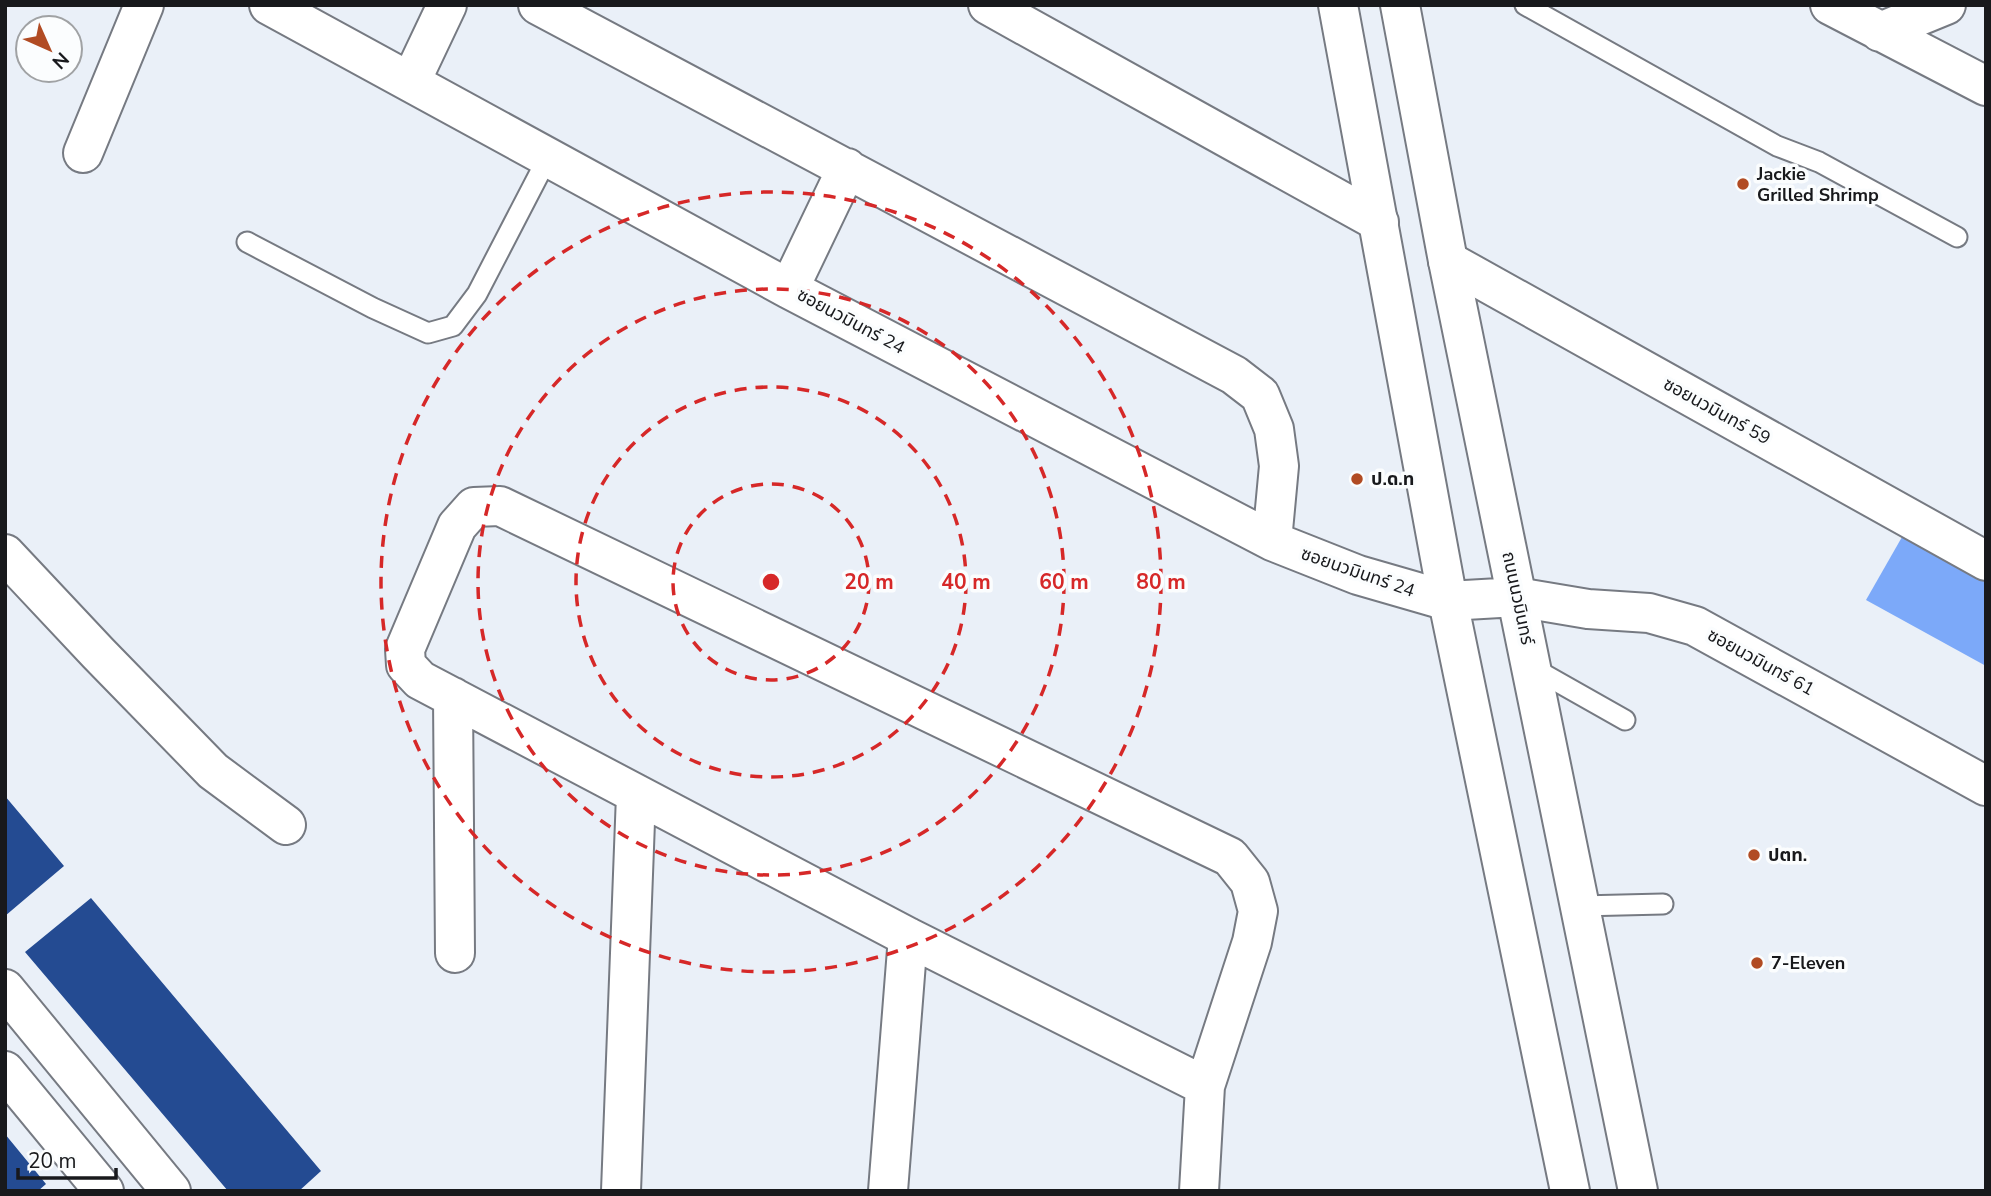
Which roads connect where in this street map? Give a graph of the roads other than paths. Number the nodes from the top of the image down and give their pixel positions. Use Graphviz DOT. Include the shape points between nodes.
graph roads {
  1 [pos="144,5"];
  2 [pos="270,5"];
  3 [pos="447,5"];
  4 [pos="538,5"];
  5 [pos="988,5"];
  6 [pos="1400,5"];
  7 [pos="1525,5"];
  8 [pos="1830,5"];
  9 [pos="1946,5"];
  10 [pos="1335,7"];
  11 [pos="1880,32"];
  12 [pos="411,81"];
  13 [pos="1986,86"];
  14 [pos="83,153"];
  15 [pos="548,157"];
  16 [pos="847,169"];
  17 [pos="1380,222"];
  18 [pos="1957,237"];
  19 [pos="247,242"];
  20 [pos="1448,261"];
  21 [pos="789,289"];
  22 [pos="1272,541"];
  23 [pos="5,554"];
  24 [pos="1986,561"];
  25 [pos="1517,597"];
  26 [pos="1448,601"];
  27 [pos="1533,668"];
  28 [pos="453,697"];
  29 [pos="1625,720"];
  30 [pos="1986,786"];
  31 [pos="636,795"];
  32 [pos="286,825"];
  33 [pos="1663,904"];
  34 [pos="1580,906"];
  35 [pos="908,937"];
  36 [pos="455,953"];
  37 [pos="5,989"];
  38 [pos="5,1071"];
  39 [pos="1205,1086"];
  40 [pos="104,1191"];
  41 [pos="171,1191"];
  42 [pos="621,1191"];
  43 [pos="888,1191"];
  44 [pos="1199,1191"];
  45 [pos="1570,1191"];
  46 [pos="1638,1191"];
  1 -- 14 [label="street"];
  2 -- 12 [label="street, ซอยนวมินทร์ 24"];
  3 -- 12 [label="street"];
  4 -- 16 [label="street"];
  5 -- 17 [label="street"];
  6 -- 20 [label="street, ถนนนวมินทร์"];
  7 -- 18 [label="lane" via="1777,146 1819,162"];
  8 -- 11 [label="street"];
  9 -- 11 [label="street"];
  10 -- 17 [label="street"];
  11 -- 13 [label="street"];
  12 -- 15 [label="street, ซอยนวมินทร์ 24"];
  15 -- 19 [label="lane" via="477,294 453,326 428,333"];
  15 -- 21 [label="street, ซอยนวมินทร์ 24"];
  16 -- 21 [label="street"];
  16 -- 22 [label="street" via="1234,376 1260,395 1274,429 1279,466"];
  17 -- 26 [label="street"];
  20 -- 24 [label="street, ซอยนวมินทร์ 59"];
  20 -- 25 [label="street, ถนนนวมินทร์"];
  21 -- 22 [label="street, ซอยนวมินทร์ 24"];
  22 -- 26 [label="street, ซอยนวมินทร์ 24" via="1358,575"];
  23 -- 32 [label="street" via="213,771"];
  25 -- 26 [label="street, ซอยนวมินทร์ 24"];
  25 -- 27 [label="street, ถนนนวมินทร์"];
  25 -- 30 [label="street, ซอยนวมินทร์ 61" via="1588,609 1650,612 1695,626"];
  26 -- 45 [label="street"];
  27 -- 29 [label="lane"];
  27 -- 34 [label="street, ถนนนวมินทร์"];
  28 -- 31 [label="street"];
  28 -- 36 [label="street"];
  28 -- 39 [label="street" via="420,680 406,665 405,649 457,526 474,507 500,506 1230,858 1250,882 1258,911"];
  31 -- 35 [label="street"];
  31 -- 42 [label="street"];
  33 -- 34 [label="lane"];
  34 -- 46 [label="street, ถนนนวมินทร์"];
  35 -- 39 [label="street"];
  35 -- 43 [label="street"];
  37 -- 41 [label="street"];
  38 -- 40 [label="street"];
  39 -- 44 [label="street"];
}
